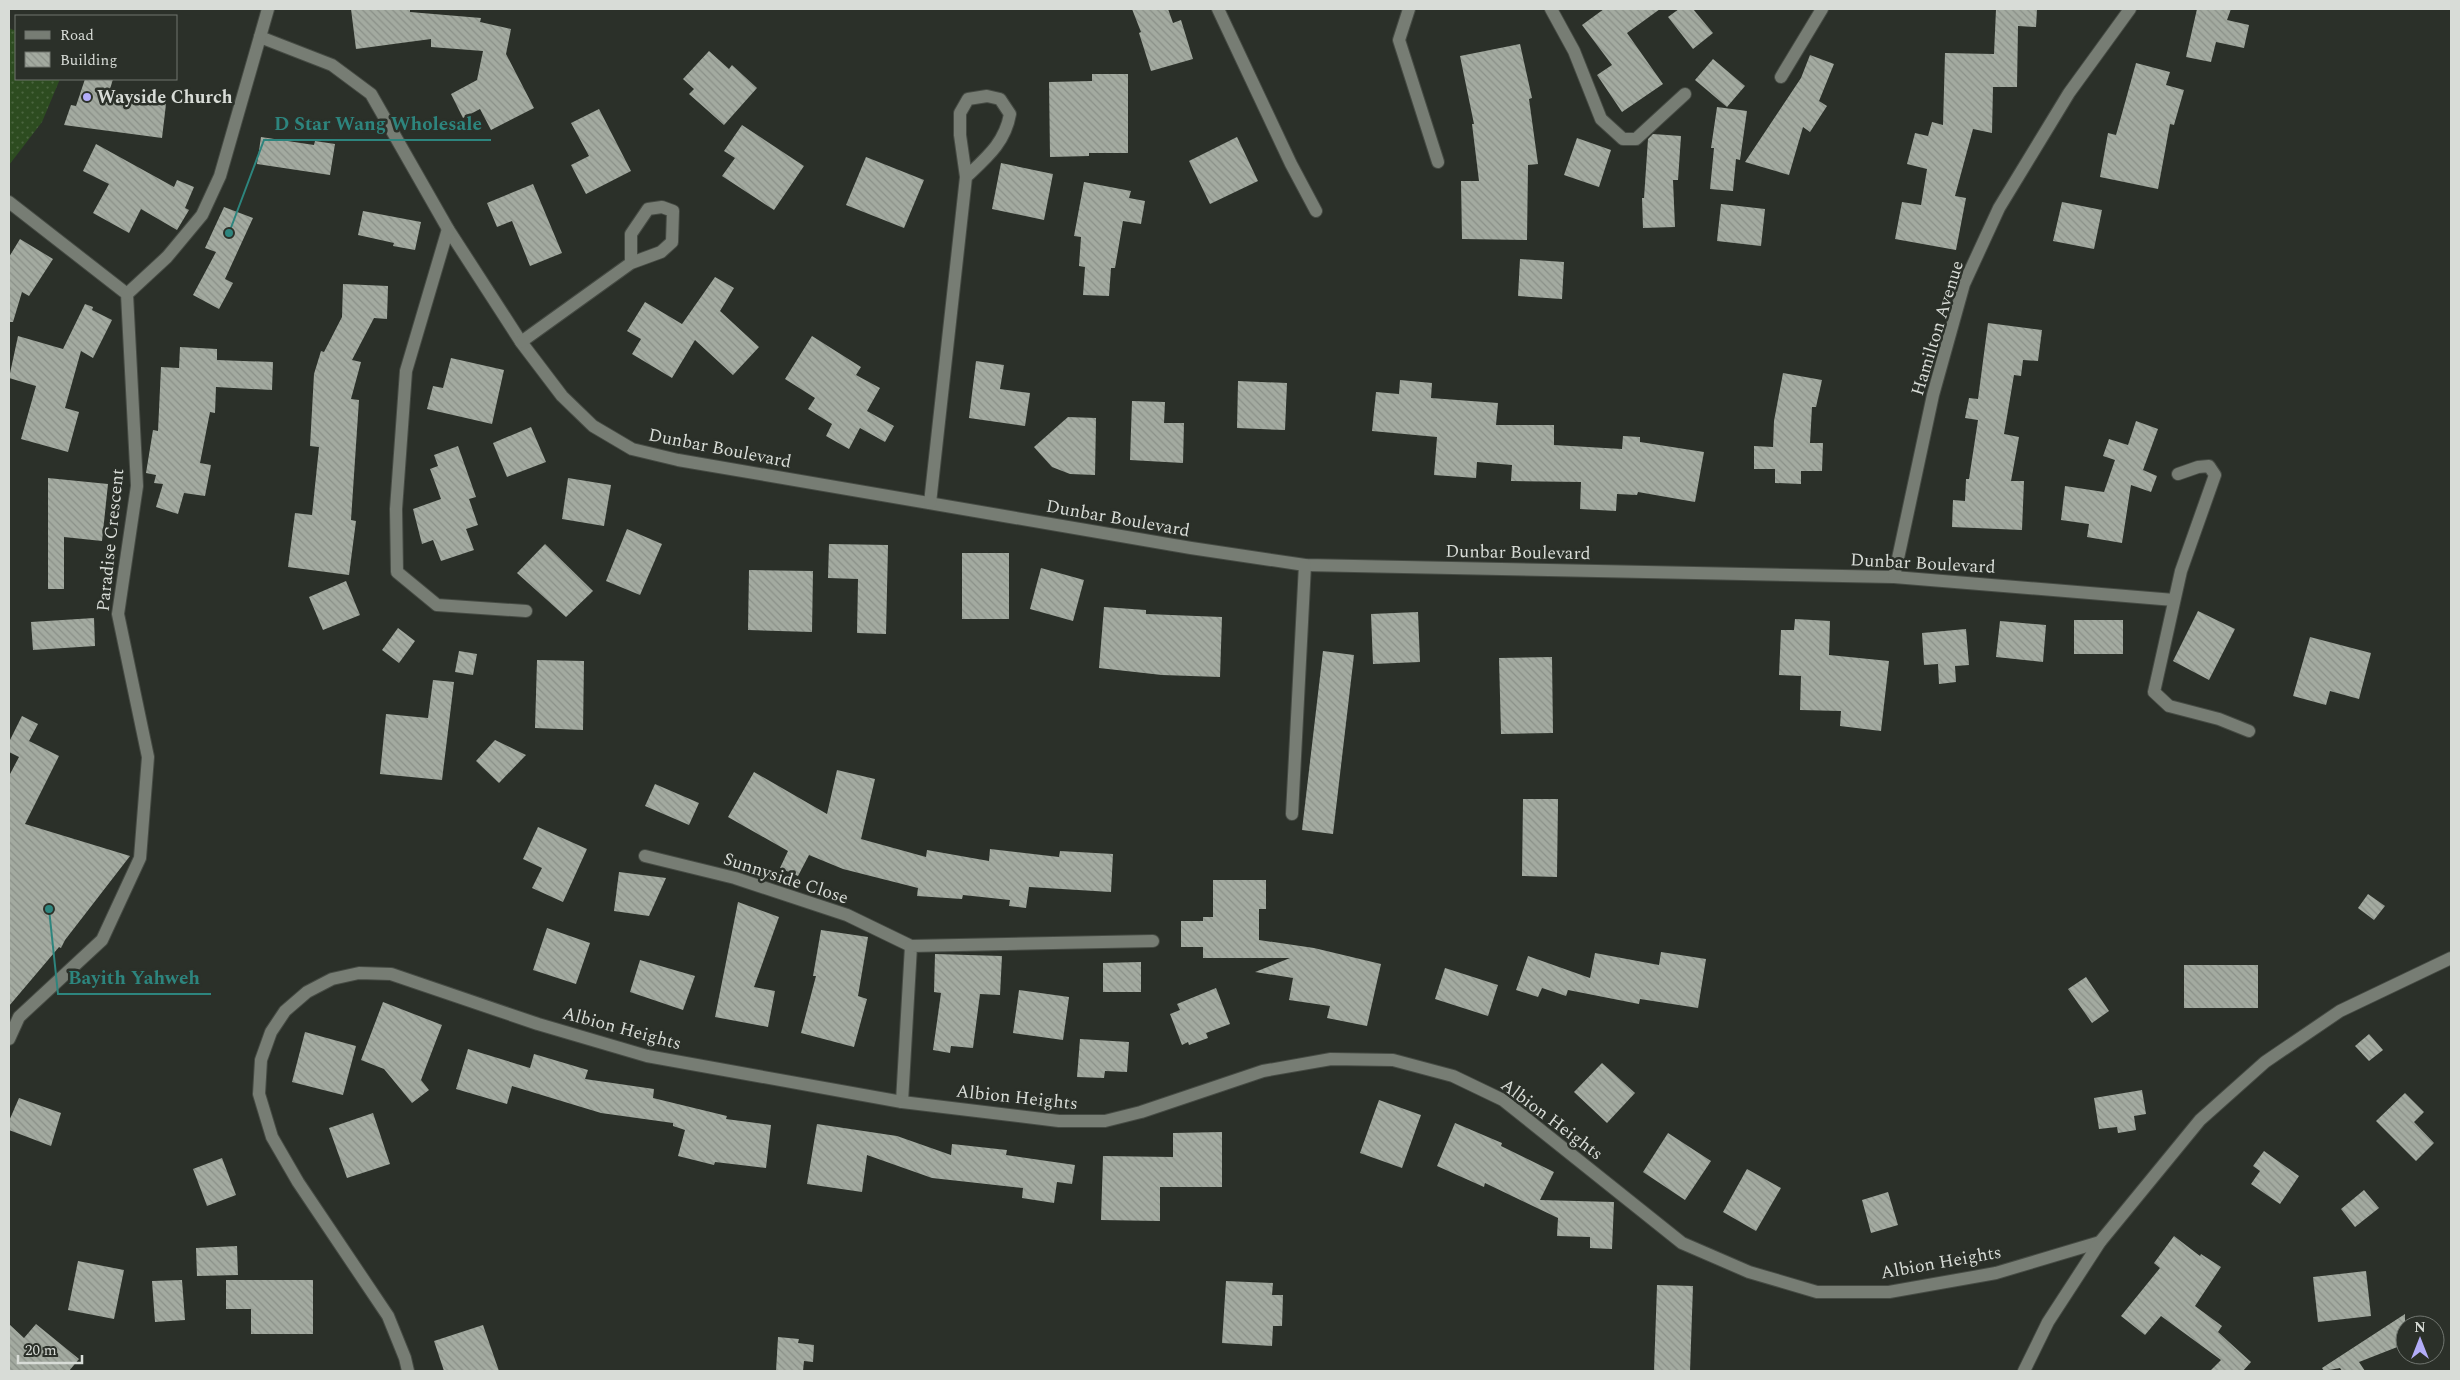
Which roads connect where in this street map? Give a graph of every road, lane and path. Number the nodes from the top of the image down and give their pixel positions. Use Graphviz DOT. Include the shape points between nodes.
graph roads {
  1 [pos="268,9"];
  2 [pos="1218,9"];
  3 [pos="1409,9"];
  4 [pos="1551,9"];
  5 [pos="1822,9"];
  6 [pos="2130,9"];
  7 [pos="260,37"];
  8 [pos="1781,76"];
  9 [pos="1685,94"];
  10 [pos="1438,162"];
  11 [pos="966,177"];
  12 [pos="9,202"];
  13 [pos="1316,211"];
  14 [pos="448,229"];
  15 [pos="631,263"];
  16 [pos="127,294"];
  17 [pos="521,342"];
  18 [pos="2178,474"];
  19 [pos="930,503"];
  20 [pos="1305,565"];
  21 [pos="1894,578"];
  22 [pos="2174,600"];
  23 [pos="526,611"];
  24 [pos="2250,731"];
  25 [pos="1292,814"];
  26 [pos="645,856"];
  27 [pos="1153,941"];
  28 [pos="911,946"];
  29 [pos="2451,958"];
  30 [pos="9,1039"];
  31 [pos="902,1102"];
  32 [pos="2100,1242"];
  33 [pos="408,1371"];
  34 [pos="2024,1371"];
  1 -- 7 [label="street"];
  2 -- 13 [label="street"];
  3 -- 10 [label="street" via="1399,40"];
  4 -- 9 [label="street" via="1574,51 1601,119 1623,139 1636,139"];
  5 -- 8 [label="street"];
  6 -- 21 [label="street, Hamilton Avenue" via="2069,93 1999,208 1964,284 1933,395"];
  7 -- 14 [label="street, Dunbar Boulevard" via="332,65 371,94"];
  7 -- 16 [label="street" via="220,176 202,215 167,257"];
  11 -- 11 [label="street" via="960,114 968,99 987,96 1000,99 1010,114 1007,128 996,149"];
  11 -- 19 [label="street"];
  12 -- 16 [label="street"];
  14 -- 17 [label="street, Dunbar Boulevard"];
  14 -- 23 [label="street" via="406,371 396,509 397,572 437,605"];
  15 -- 15 [label="street" via="631,234 648,209 662,207 673,211 672,242 660,252"];
  15 -- 17 [label="street"];
  16 -- 30 [label="street, Paradise Crescent" via="137,486 118,614 148,757 140,858 102,940 19,1017"];
  17 -- 19 [label="street, Dunbar Boulevard" via="562,396 594,426 632,449 678,460"];
  18 -- 22 [label="street" via="2209,466 2215,475"];
  19 -- 20 [label="street, Dunbar Boulevard"];
  20 -- 21 [label="street, Dunbar Boulevard"];
  20 -- 25 [label="street"];
  21 -- 22 [label="street, Dunbar Boulevard"];
  22 -- 24 [label="street" via="2154,692 2169,706"];
  26 -- 28 [label="street, Sunnyside Close" via="735,878 846,915"];
  27 -- 28 [label="street, Sunnyside Close"];
  28 -- 31 [label="street"];
  29 -- 32 [label="street" via="2340,1011 2264,1062 2200,1120"];
  31 -- 32 [label="street, Albion Heights" via="1059,1121 1105,1121 1264,1071 1332,1059 1393,1060 1453,1076 1503,1100 1682,1243 1749,1272 1818,1292 1889,1292 1996,1273"];
  31 -- 33 [label="street, Albion Heights" via="648,1056 538,1024 391,974 358,973 332,979 307,992 285,1011 271,1032 261,1060 259,1094 272,1137 298,1182 388,1316 406,1358"];
  32 -- 34 [label="street" via="2048,1322"];
}
